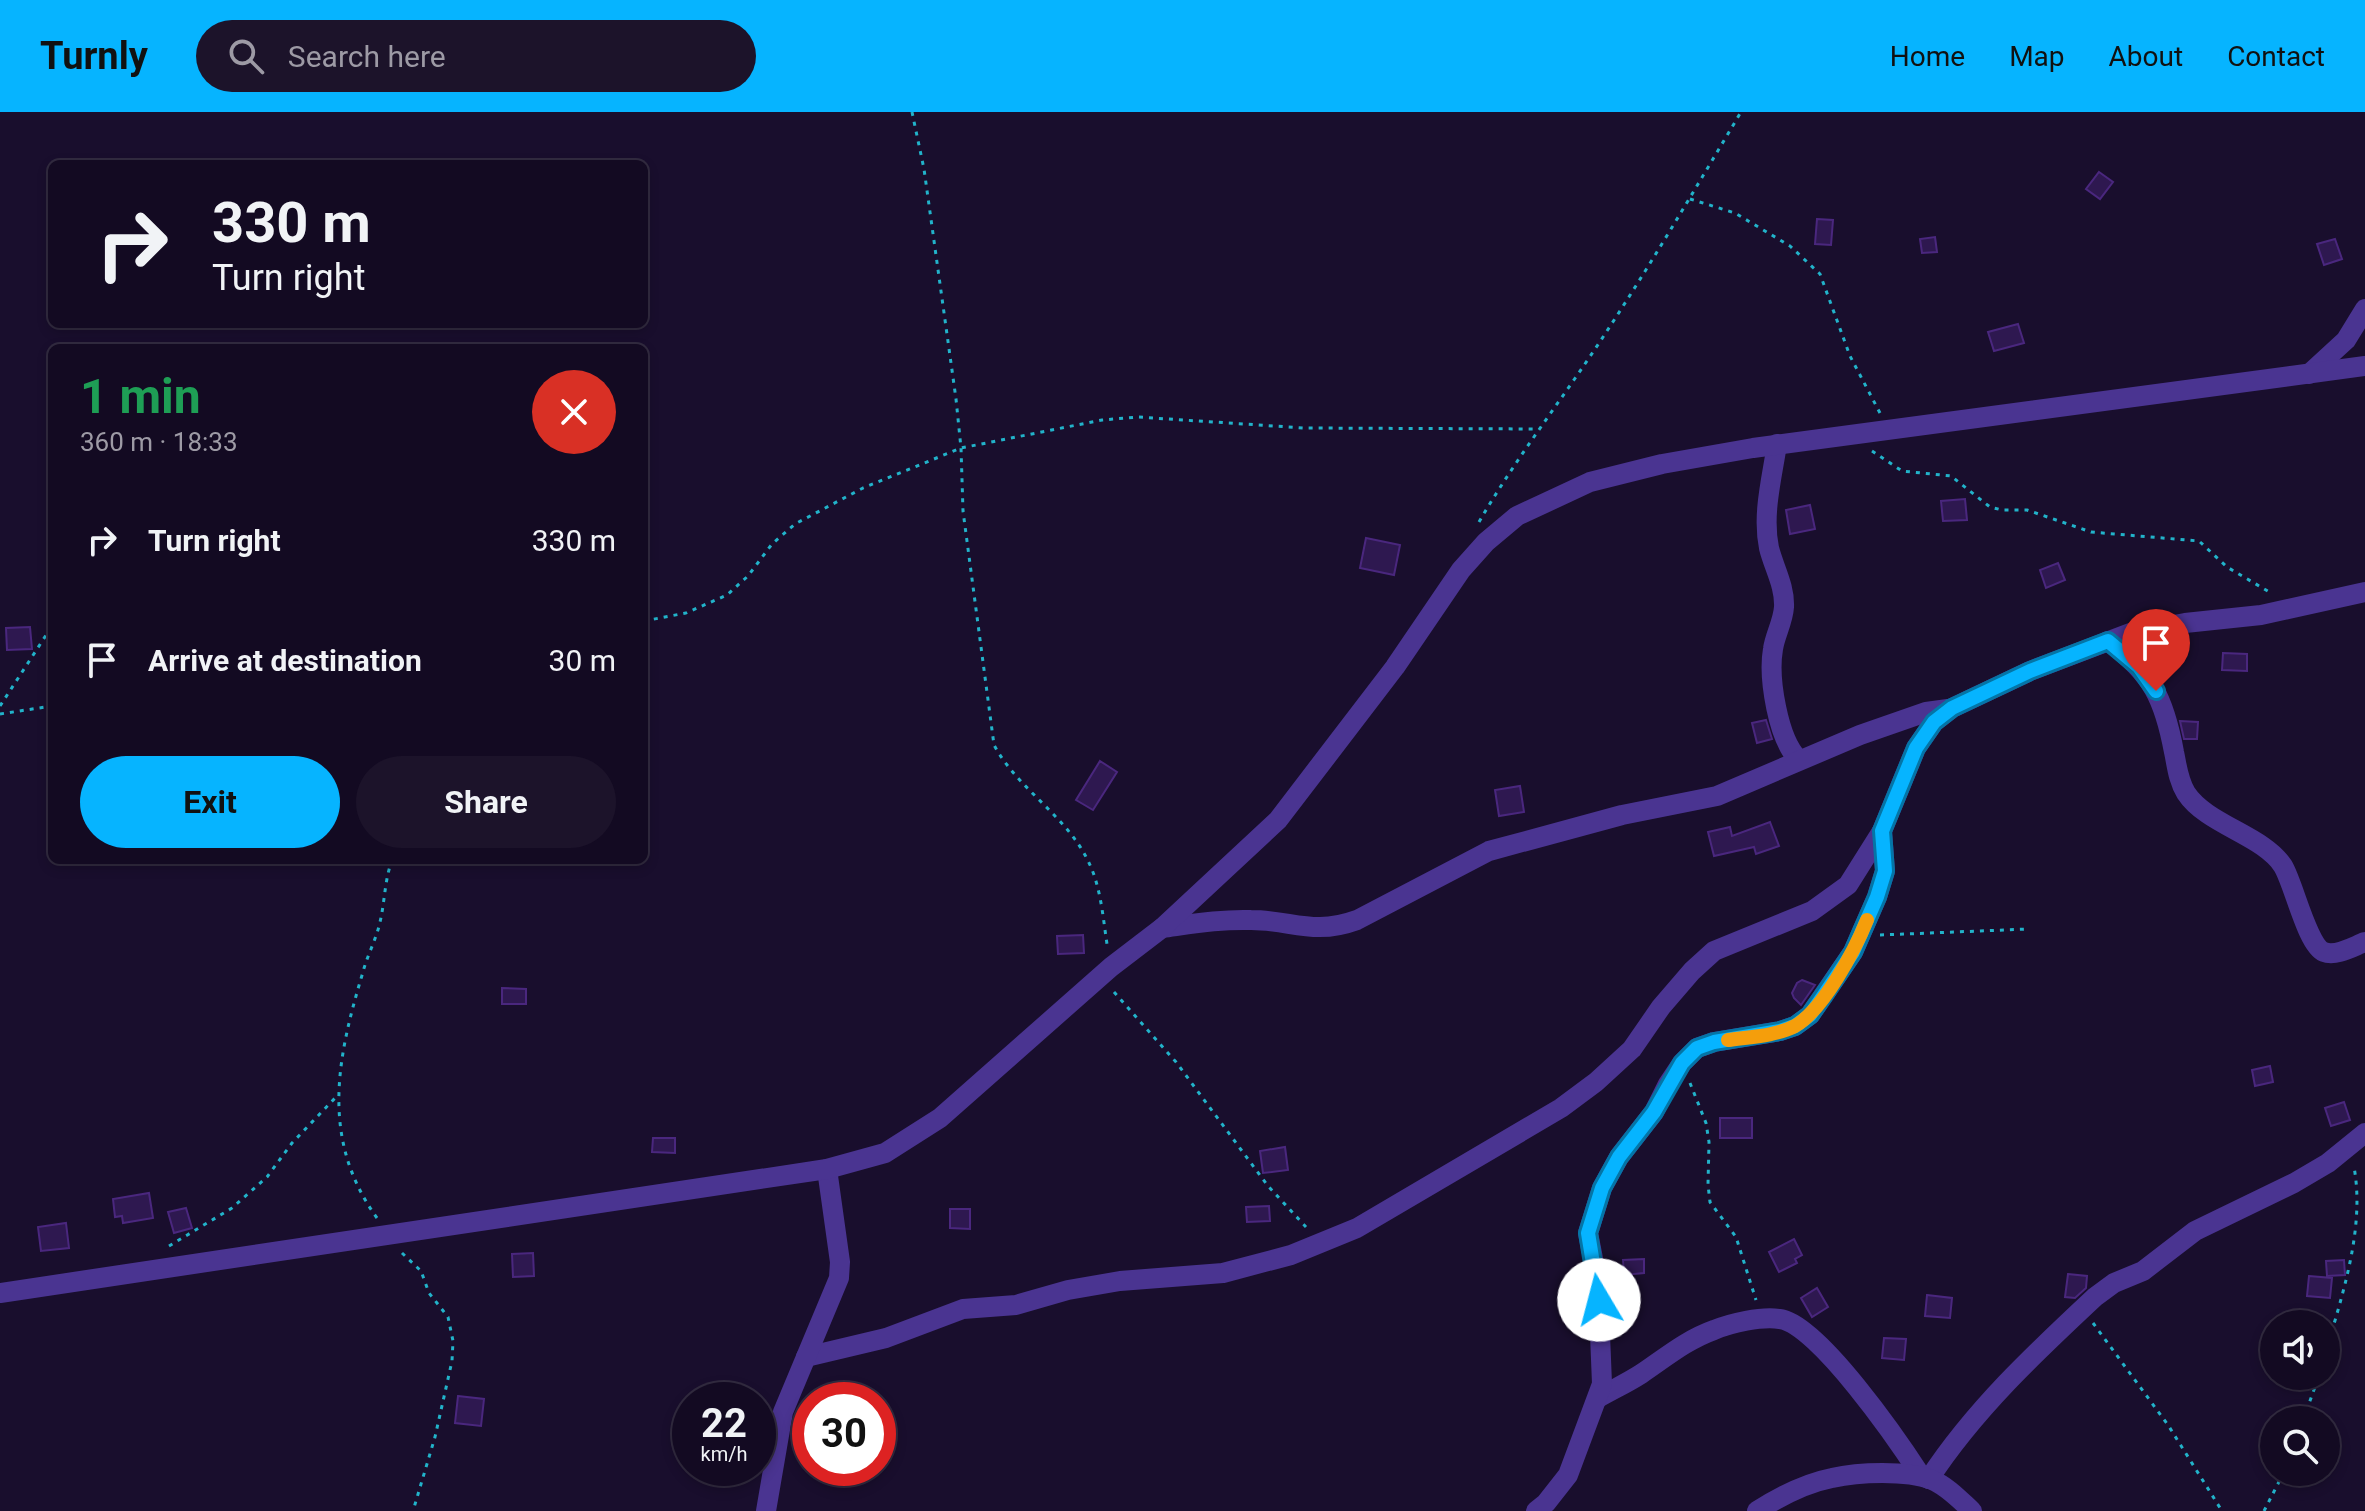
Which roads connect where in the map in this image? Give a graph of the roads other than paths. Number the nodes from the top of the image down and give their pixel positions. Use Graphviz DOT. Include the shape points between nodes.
graph roads {
  1 [pos="2365,309"];
  2 [pos="2365,366"];
  3 [pos="2309,374"];
  4 [pos="1777,444"];
  5 [pos="2365,592"];
  6 [pos="2108,641"];
  7 [pos="1952,708"];
  8 [pos="1799,760"];
  9 [pos="1882,831"];
  10 [pos="1162,928"];
  11 [pos="2365,942"];
  12 [pos="2365,1133"];
  13 [pos="827,1169"];
  14 [pos="0,1293"];
  15 [pos="806,1357"];
  16 [pos="1598,1398"];
  17 [pos="1925,1478"];
  18 [pos="766,1511"];
  19 [pos="1536,1511"];
  20 [pos="1757,1511"];
  21 [pos="1972,1511"];
  1 -- 3 [label="street" via="2346,340"];
  2 -- 3 [label="street"];
  3 -- 4 [label="street"];
  4 -- 8 [label="street" via="1767,524 1784,606 1772,667 1783,735"];
  4 -- 10 [label="street" via="1590,482 1517,516 1461,570 1395,667 1278,820"];
  5 -- 6 [label="street"];
  6 -- 7 [label="street"];
  6 -- 11 [label="street" via="2139,667 2156,691 2185,792 2198,807 2281,862 2315,945 2334,953"];
  7 -- 8 [label="street" via="1926,712"];
  7 -- 9 [label="street" via="1934,722 1916,748"];
  8 -- 10 [label="street" via="1717,796 1489,851 1340,926 1320,929 1254,919"];
  9 -- 15 [label="street" via="1848,885 1812,911 1714,951 1661,1007 1632,1049 1584,1091 1357,1228 1291,1255 1223,1273 1120,1281 1016,1305 963,1309 886,1338"];
  9 -- 16 [label="street" via="1885,871 1860,937 1810,1015 1780,1031 1697,1048 1602,1188 1588,1233 1601,1317"];
  10 -- 13 [label="street" via="940,1118 885,1153"];
  12 -- 17 [label="street" via="2294,1183 2195,1231 2143,1271 2114,1283 1985,1407"];
  13 -- 14 [label="street"];
  13 -- 15 [label="street" via="839,1278"];
  15 -- 18 [label="street" via="783,1412"];
  16 -- 17 [label="street" via="1714,1330 1781,1319 1801,1328 1843,1371"];
  16 -- 19 [label="street" via="1568,1475"];
  17 -- 20 [label="street" via="1831,1478"];
  17 -- 21 [label="street"];
}
